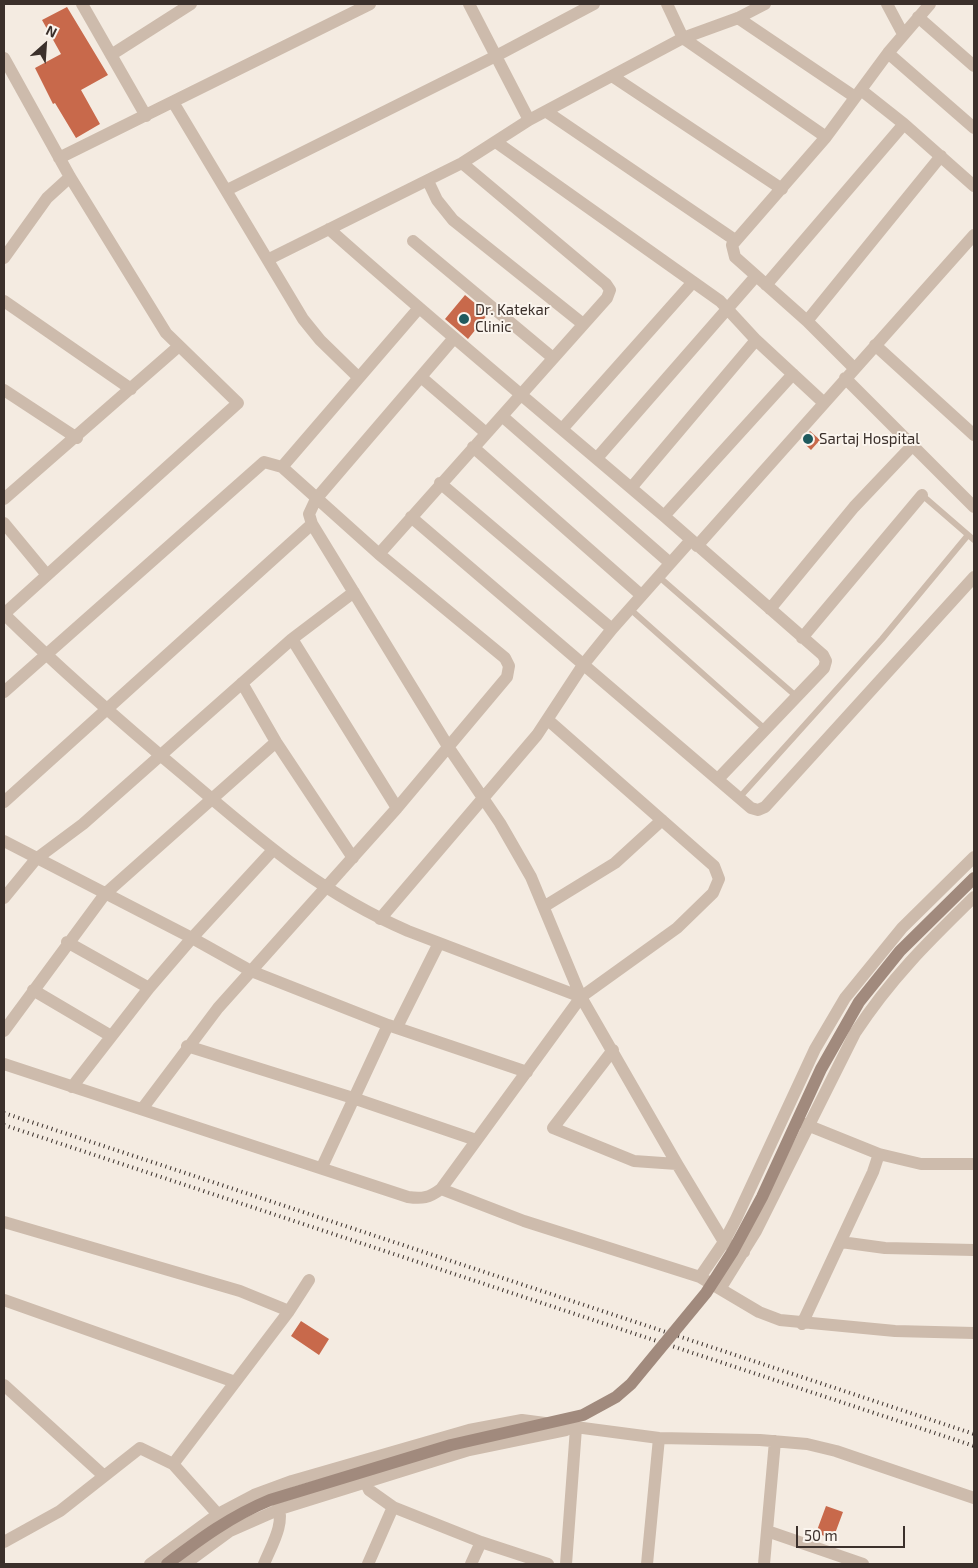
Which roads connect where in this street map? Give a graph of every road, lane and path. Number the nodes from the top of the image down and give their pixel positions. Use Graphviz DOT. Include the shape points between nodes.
graph roads {
  1 [pos="191,4"];
  2 [pos="370,4"];
  3 [pos="469,4"];
  4 [pos="594,4"];
  5 [pos="667,4"];
  6 [pos="765,4"];
  7 [pos="887,4"];
  8 [pos="930,4"];
  9 [pos="86,5"];
  10 [pos="918,17"];
  11 [pos="738,18"];
  12 [pos="903,34"];
  13 [pos="683,38"];
  14 [pos="888,52"];
  15 [pos="111,55"];
  16 [pos="496,56"];
  17 [pos="4,58"];
  18 [pos="974,66"];
  19 [pos="612,76"];
  20 [pos="858,94"];
  21 [pos="173,102"];
  22 [pos="547,112"];
  23 [pos="146,116"];
  24 [pos="529,120"];
  25 [pos="904,124"];
  26 [pos="974,128"];
  27 [pos="826,137"];
  28 [pos="496,142"];
  29 [pos="941,156"];
  30 [pos="59,158"];
  31 [pos="462,163"];
  32 [pos="70,177"];
  33 [pos="428,181"];
  34 [pos="974,186"];
  35 [pos="782,189"];
  36 [pos="226,190"];
  37 [pos="329,229"];
  38 [pos="974,236"];
  39 [pos="735,240"];
  40 [pos="413,241"];
  41 [pos="4,258"];
  42 [pos="269,259"];
  43 [pos="756,276"];
  44 [pos="693,282"];
  45 [pos="766,285"];
  46 [pos="4,301"];
  47 [pos="419,308"];
  48 [pos="726,308"];
  49 [pos="807,321"];
  50 [pos="583,324"];
  51 [pos="454,338"];
  52 [pos="756,340"];
  53 [pos="875,345"];
  54 [pos="179,346"];
  55 [pos="553,358"];
  56 [pos="854,368"];
  57 [pos="793,374"];
  58 [pos="358,377"];
  59 [pos="421,377"];
  60 [pos="845,378"];
  61 [pos="130,389"];
  62 [pos="4,390"];
  63 [pos="520,396"];
  64 [pos="824,403"];
  65 [pos="502,416"];
  66 [pos="562,428"];
  67 [pos="486,433"];
  68 [pos="974,435"];
  69 [pos="77,438"];
  70 [pos="911,446"];
  71 [pos="473,447"];
  72 [pos="597,458"];
  73 [pos="282,467"];
  74 [pos="440,483"];
  75 [pos="631,488"];
  76 [pos="922,495"];
  77 [pos="4,499"];
  78 [pos="316,499"];
  79 [pos="974,507"];
  80 [pos="664,516"];
  81 [pos="411,517"];
  82 [pos="4,523"];
  83 [pos="312,524"];
  84 [pos="968,535"];
  85 [pos="974,540"];
  86 [pos="694,543"];
  87 [pos="379,554"];
  88 [pos="670,563"];
  89 [pos="47,575"];
  90 [pos="658,576"];
  91 [pos="974,578"];
  92 [pos="354,592"];
  93 [pos="641,595"];
  94 [pos="629,608"];
  95 [pos="770,609"];
  96 [pos="4,614"];
  97 [pos="612,629"];
  98 [pos="802,638"];
  99 [pos="292,639"];
  100 [pos="45,654"];
  101 [pos="583,665"];
  102 [pos="242,683"];
  103 [pos="4,692"];
  104 [pos="796,696"];
  105 [pos="107,709"];
  106 [pos="548,720"];
  107 [pos="765,729"];
  108 [pos="276,742"];
  109 [pos="449,748"];
  110 [pos="160,755"];
  111 [pos="718,779"];
  112 [pos="739,798"];
  113 [pos="212,799"];
  114 [pos="483,800"];
  115 [pos="4,802"];
  116 [pos="397,808"];
  117 [pos="662,820"];
  118 [pos="4,842"];
  119 [pos="274,850"];
  120 [pos="974,857"];
  121 [pos="353,858"];
  122 [pos="36,859"];
  123 [pos="974,878"];
  124 [pos="325,888"];
  125 [pos="105,894"];
  126 [pos="974,897"];
  127 [pos="4,898"];
  128 [pos="545,906"];
  129 [pos="380,919"];
  130 [pos="192,938"];
  131 [pos="67,942"];
  132 [pos="439,943"];
  133 [pos="251,971"];
  134 [pos="149,988"];
  135 [pos="33,990"];
  136 [pos="581,997"];
  137 [pos="392,1026"];
  138 [pos="4,1031"];
  139 [pos="111,1036"];
  140 [pos="187,1046"];
  141 [pos="613,1050"];
  142 [pos="4,1064"];
  143 [pos="527,1072"];
  144 [pos="72,1087"];
  145 [pos="353,1098"];
  146 [pos="142,1109"];
  147 [pos="784,1115"];
  148 [pos="809,1126"];
  149 [pos="476,1140"];
  150 [pos="880,1154"];
  151 [pos="677,1164"];
  152 [pos="974,1164"];
  153 [pos="322,1167"];
  154 [pos="440,1189"];
  155 [pos="4,1222"];
  156 [pos="724,1242"];
  157 [pos="841,1242"];
  158 [pos="974,1250"];
  159 [pos="744,1252"];
  160 [pos="700,1277"];
  161 [pos="309,1280"];
  162 [pos="720,1289"];
  163 [pos="4,1300"];
  164 [pos="289,1311"];
  165 [pos="802,1324"];
  166 [pos="974,1333"];
  167 [pos="235,1382"];
  168 [pos="4,1385"];
  169 [pos="576,1428"];
  170 [pos="659,1438"];
  171 [pos="775,1441"];
  172 [pos="359,1462"];
  173 [pos="173,1464"];
  174 [pos="104,1476"];
  175 [pos="365,1482"];
  176 [pos="274,1488"];
  177 [pos="974,1498"];
  178 [pos="394,1507"];
  179 [pos="280,1509"];
  180 [pos="218,1514"];
  181 [pos="230,1531"];
  182 [pos="767,1531"];
  183 [pos="4,1542"];
  184 [pos="481,1542"];
  185 [pos="150,1564"];
  186 [pos="167,1564"];
  187 [pos="185,1564"];
  188 [pos="264,1564"];
  189 [pos="368,1564"];
  190 [pos="471,1564"];
  191 [pos="548,1564"];
  192 [pos="566,1564"];
  193 [pos="647,1564"];
  194 [pos="764,1564"];
  195 [pos="863,1564"];
  1 -- 15 [label="street"];
  2 -- 21 [label="street"];
  3 -- 16 [label="street"];
  4 -- 16 [label="street"];
  5 -- 13 [label="street"];
  6 -- 11 [label="street"];
  7 -- 12 [label="street"];
  8 -- 10 [label="street"];
  9 -- 15 [label="street"];
  10 -- 12 [label="street"];
  10 -- 18 [label="street"];
  11 -- 13 [label="street"];
  11 -- 20 [label="street"];
  12 -- 14 [label="street"];
  13 -- 19 [label="street"];
  13 -- 27 [label="street"];
  14 -- 20 [label="street"];
  14 -- 26 [label="street"];
  15 -- 23 [label="street"];
  16 -- 24 [label="street"];
  16 -- 36 [label="street"];
  17 -- 30 [label="street"];
  19 -- 22 [label="street"];
  19 -- 35 [label="street"];
  20 -- 25 [label="street"];
  20 -- 27 [label="street"];
  21 -- 23 [label="street"];
  21 -- 36 [label="street"];
  22 -- 24 [label="street"];
  22 -- 39 [label="street"];
  23 -- 30 [label="street"];
  24 -- 28 [label="street"];
  25 -- 29 [label="street"];
  25 -- 45 [label="street"];
  27 -- 35 [label="street"];
  28 -- 31 [label="street"];
  28 -- 44 [label="street"];
  29 -- 34 [label="street"];
  29 -- 49 [label="street"];
  30 -- 32 [label="street"];
  31 -- 33 [label="street"];
  31 -- 50 [label="street" via="606,284 610,290 608,298"];
  32 -- 41 [label="street" via="47,198"];
  32 -- 54 [label="street" via="166,333"];
  33 -- 37 [label="street"];
  33 -- 50 [label="street" via="436,200 453,220"];
  35 -- 39 [label="street"];
  36 -- 42 [label="street"];
  37 -- 42 [label="street"];
  37 -- 47 [label="street"];
  38 -- 53 [label="street"];
  39 -- 43 [label="street" via="732,245 735,257"];
  40 -- 55 [label="street"];
  42 -- 58 [label="street" via="303,319"];
  43 -- 45 [label="street"];
  43 -- 48 [label="street"];
  44 -- 48 [label="street"];
  44 -- 66 [label="street"];
  45 -- 49 [label="street"];
  46 -- 61 [label="street"];
  47 -- 51 [label="street"];
  47 -- 58 [label="street"];
  48 -- 52 [label="street"];
  48 -- 72 [label="street"];
  49 -- 56 [label="street"];
  50 -- 55 [label="street"];
  51 -- 59 [label="street"];
  51 -- 63 [label="street"];
  52 -- 57 [label="street"];
  52 -- 75 [label="street"];
  53 -- 56 [label="street"];
  53 -- 68 [label="street"];
  54 -- 61 [label="street"];
  54 -- 89 [label="street" via="238,404"];
  55 -- 63 [label="street"];
  56 -- 60 [label="street"];
  57 -- 64 [label="street"];
  57 -- 80 [label="street"];
  58 -- 73 [label="street"];
  59 -- 67 [label="street"];
  59 -- 78 [label="street"];
  60 -- 64 [label="street"];
  60 -- 70 [label="street"];
  61 -- 69 [label="street"];
  62 -- 69 [label="street"];
  63 -- 65 [label="street"];
  63 -- 66 [label="street"];
  64 -- 86 [label="street"];
  65 -- 67 [label="street"];
  65 -- 88 [label="street"];
  66 -- 72 [label="street"];
  67 -- 71 [label="street"];
  69 -- 77 [label="street"];
  70 -- 79 [label="street"];
  70 -- 95 [label="street" via="854,507"];
  71 -- 74 [label="street"];
  71 -- 93 [label="street"];
  72 -- 75 [label="street"];
  73 -- 78 [label="street"];
  73 -- 100 [label="street" via="264,462 257,466"];
  74 -- 81 [label="street"];
  74 -- 97 [label="street"];
  75 -- 80 [label="street"];
  76 -- 84 [label="lane"];
  76 -- 98 [label="street"];
  78 -- 83 [label="street" via="309,514"];
  78 -- 87 [label="street"];
  80 -- 86 [label="street"];
  81 -- 87 [label="street"];
  81 -- 101 [label="street"];
  82 -- 89 [label="street"];
  83 -- 92 [label="street"];
  83 -- 105 [label="street"];
  84 -- 85 [label="lane"];
  84 -- 112 [label="lane" via="882,639"];
  86 -- 88 [label="street"];
  86 -- 95 [label="street"];
  87 -- 109 [label="street" via="505,658 509,666 507,677"];
  88 -- 90 [label="street"];
  89 -- 96 [label="street"];
  90 -- 93 [label="street"];
  90 -- 104 [label="lane"];
  91 -- 112 [label="street" via="765,807 751,808"];
  92 -- 99 [label="street"];
  92 -- 109 [label="street"];
  93 -- 94 [label="street"];
  94 -- 97 [label="street"];
  94 -- 107 [label="lane"];
  95 -- 98 [label="street"];
  96 -- 100 [label="street"];
  97 -- 101 [label="street"];
  98 -- 104 [label="street" via="826,661 824,668"];
  99 -- 102 [label="street"];
  99 -- 116 [label="street"];
  100 -- 103 [label="street"];
  100 -- 105 [label="street"];
  101 -- 106 [label="street"];
  101 -- 111 [label="street"];
  102 -- 108 [label="street"];
  102 -- 110 [label="street"];
  104 -- 107 [label="street"];
  105 -- 110 [label="street"];
  105 -- 115 [label="street"];
  106 -- 114 [label="street"];
  106 -- 117 [label="street"];
  107 -- 111 [label="street"];
  108 -- 113 [label="street"];
  108 -- 121 [label="street"];
  109 -- 114 [label="street"];
  109 -- 116 [label="street"];
  110 -- 113 [label="street"];
  110 -- 122 [label="street" via="83,824"];
  111 -- 112 [label="street"];
  113 -- 119 [label="street"];
  113 -- 125 [label="street"];
  114 -- 128 [label="street" via="531,877"];
  114 -- 129 [label="street"];
  116 -- 121 [label="street"];
  117 -- 128 [label="street" via="615,863"];
  117 -- 136 [label="street" via="714,866 719,879 713,893 677,928"];
  118 -- 122 [label="street"];
  119 -- 124 [label="street"];
  119 -- 130 [label="street"];
  120 -- 147 [label="street" via="892,939 844,998"];
  121 -- 124 [label="street"];
  122 -- 125 [label="street"];
  122 -- 127 [label="street"];
  123 -- 186 [label="street, bridge" via="900,951 859,1002 821,1069 762,1197 733,1251 706,1293 631,1384 616,1397 583,1415 451,1445 270,1500 221,1524"];
  124 -- 129 [label="street"];
  124 -- 133 [label="street"];
  125 -- 130 [label="street"];
  125 -- 131 [label="street"];
  126 -- 148 [label="street" via="901,969 879,998 856,1033"];
  128 -- 136 [label="street"];
  129 -- 132 [label="street"];
  130 -- 133 [label="street"];
  130 -- 134 [label="street"];
  131 -- 134 [label="street"];
  131 -- 135 [label="street"];
  132 -- 136 [label="street"];
  132 -- 137 [label="street"];
  133 -- 137 [label="street"];
  133 -- 140 [label="street"];
  134 -- 139 [label="street"];
  135 -- 138 [label="street"];
  135 -- 139 [label="street"];
  136 -- 141 [label="street"];
  136 -- 143 [label="street"];
  137 -- 143 [label="street"];
  137 -- 145 [label="street"];
  139 -- 144 [label="street"];
  140 -- 145 [label="street"];
  140 -- 146 [label="street"];
  141 -- 151 [label="street"];
  141 -- 151 [label="street" via="553,1128 634,1161"];
  142 -- 144 [label="street"];
  143 -- 149 [label="street"];
  144 -- 146 [label="street"];
  145 -- 149 [label="street"];
  145 -- 153 [label="street"];
  146 -- 153 [label="street"];
  147 -- 148 [label="street"];
  147 -- 156 [label="street"];
  148 -- 150 [label="street"];
  148 -- 159 [label="street"];
  149 -- 154 [label="street"];
  150 -- 152 [label="street" via="921,1164"];
  150 -- 157 [label="street"];
  151 -- 156 [label="street"];
  153 -- 154 [label="street" via="408,1197 432,1196"];
  154 -- 160 [label="street" via="524,1221"];
  155 -- 164 [label="street" via="240,1291"];
  156 -- 159 [label="street"];
  156 -- 160 [label="street"];
  157 -- 158 [label="street" via="885,1248"];
  157 -- 165 [label="street"];
  159 -- 162 [label="street"];
  160 -- 162 [label="street"];
  161 -- 164 [label="street"];
  162 -- 165 [label="street" via="759,1312"];
  163 -- 167 [label="street"];
  164 -- 167 [label="street"];
  165 -- 166 [label="street"];
  167 -- 173 [label="street"];
  168 -- 174 [label="street"];
  169 -- 170 [label="street"];
  169 -- 172 [label="street" via="522,1420 499,1423"];
  169 -- 175 [label="street" via="478,1448"];
  169 -- 192 [label="street"];
  170 -- 171 [label="street"];
  170 -- 193 [label="street"];
  171 -- 177 [label="street" via="807,1444 836,1452"];
  171 -- 182 [label="street"];
  172 -- 175 [label="street"];
  172 -- 176 [label="street"];
  173 -- 174 [label="street" via="140,1448"];
  173 -- 180 [label="street"];
  174 -- 183 [label="street" via="60,1511"];
  175 -- 178 [label="street" via="377,1498"];
  175 -- 179 [label="street"];
  176 -- 179 [label="street"];
  176 -- 180 [label="street"];
  178 -- 184 [label="street"];
  178 -- 189 [label="street"];
  179 -- 181 [label="street"];
  179 -- 188 [label="street" via="278,1530"];
  180 -- 181 [label="street"];
  180 -- 185 [label="street"];
  181 -- 187 [label="street"];
  182 -- 194 [label="street"];
  182 -- 195 [label="street"];
  184 -- 190 [label="street"];
  184 -- 191 [label="street"];
}
